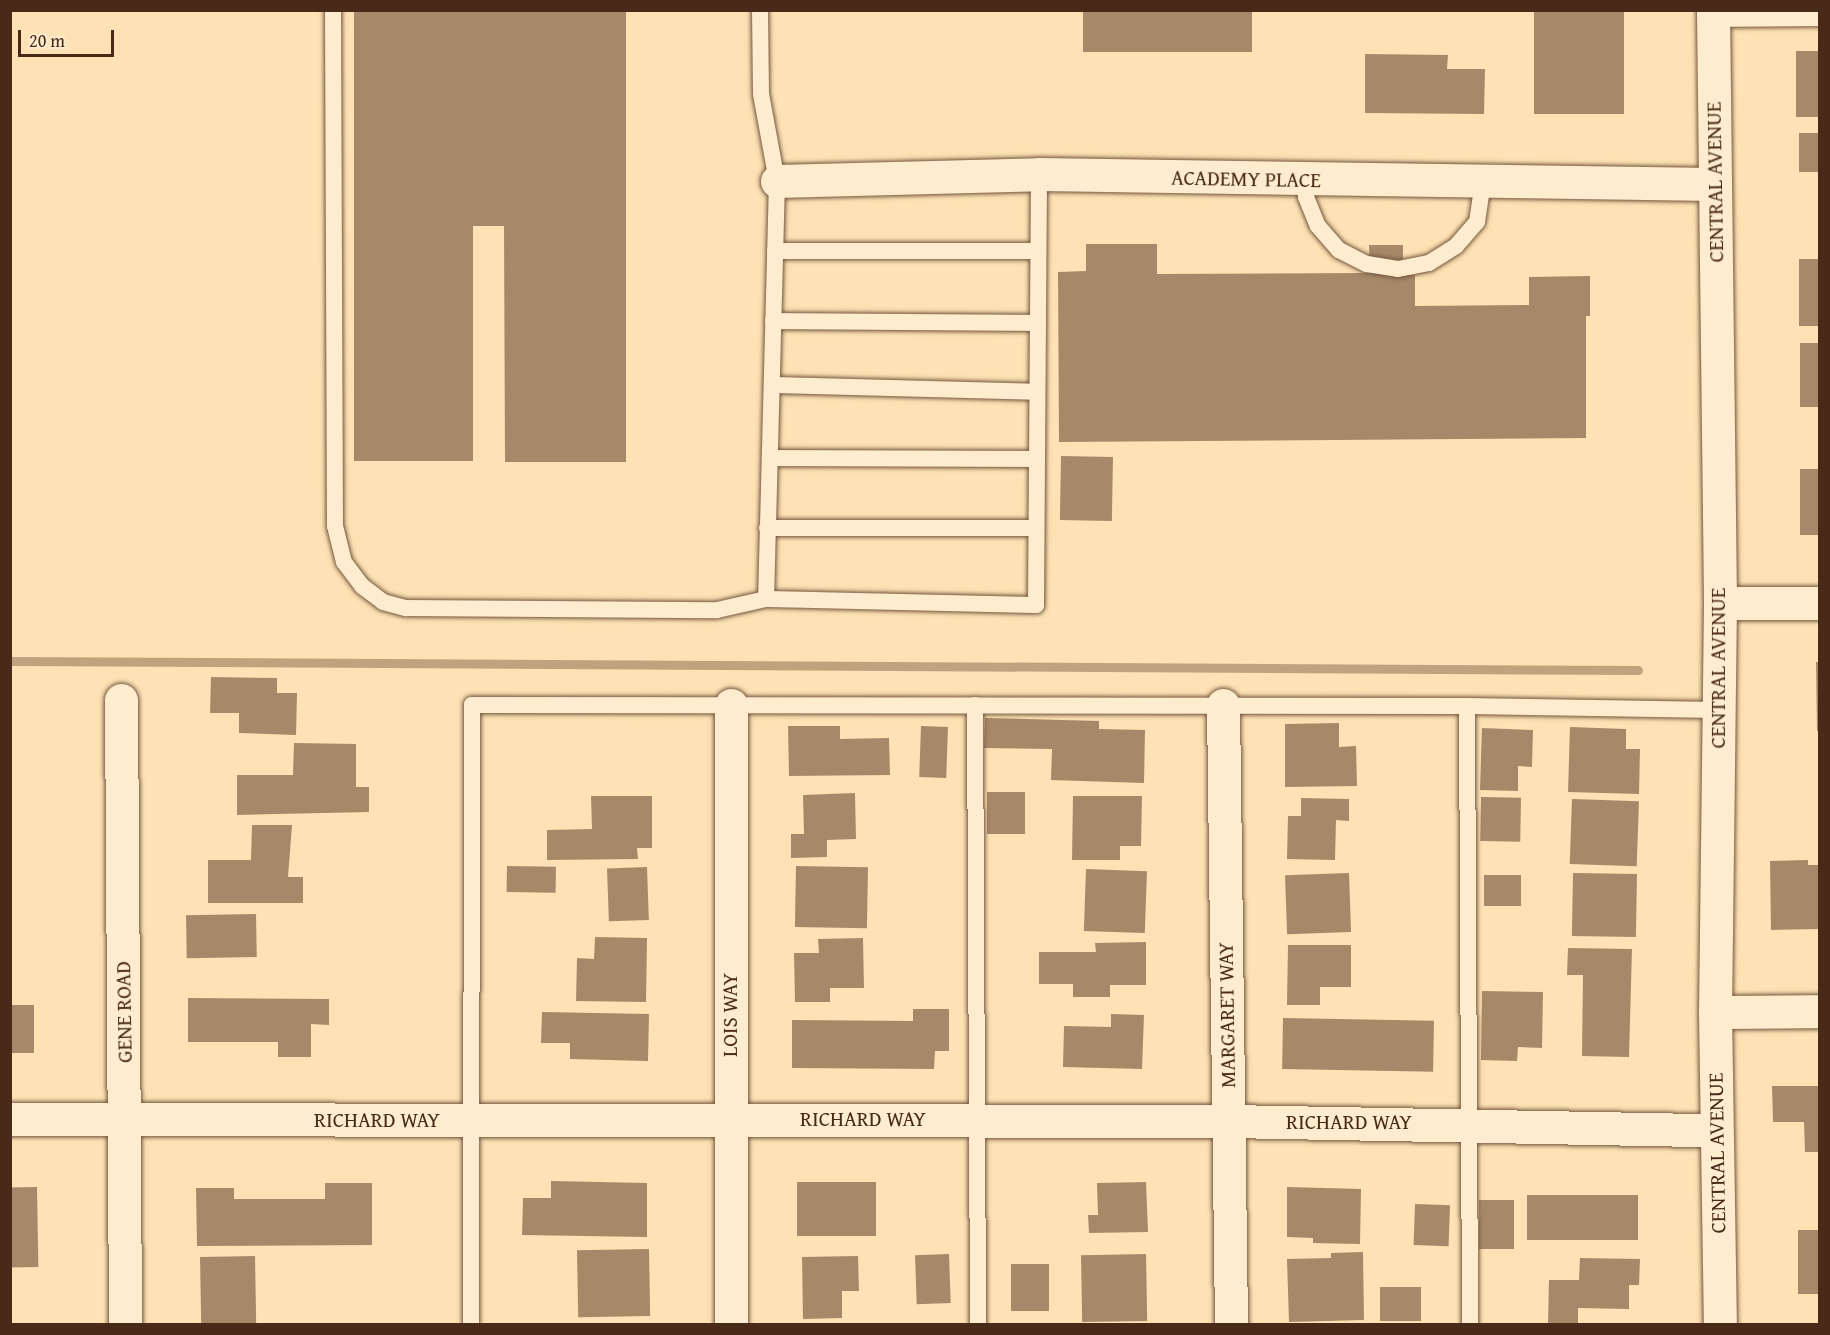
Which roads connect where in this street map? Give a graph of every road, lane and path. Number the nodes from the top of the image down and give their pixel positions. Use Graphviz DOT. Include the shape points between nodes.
graph roads {
  1 [pos="333,10"];
  2 [pos="759,10"];
  3 [pos="1713,15"];
  4 [pos="1820,18"];
  5 [pos="1039,174"];
  6 [pos="777,181"];
  7 [pos="1308,181"];
  8 [pos="1483,182"];
  9 [pos="1714,184"];
  10 [pos="776,251"];
  11 [pos="1038,251"];
  12 [pos="773,321"];
  13 [pos="1038,323"];
  14 [pos="773,384"];
  15 [pos="1037,392"];
  16 [pos="770,458"];
  17 [pos="1037,459"];
  18 [pos="767,528"];
  19 [pos="1036,528"];
  20 [pos="766,599"];
  21 [pos="1719,603"];
  22 [pos="1820,603"];
  23 [pos="121,700"];
  24 [pos="731,705"];
  25 [pos="975,705"];
  26 [pos="1223,705"];
  27 [pos="1467,706"];
  28 [pos="1719,710"];
  29 [pos="1820,1011"];
  30 [pos="1715,1012"];
  31 [pos="730,1118"];
  32 [pos="10,1119"];
  33 [pos="474,1119"];
  34 [pos="975,1120"];
  35 [pos="125,1121"];
  36 [pos="1229,1121"];
  37 [pos="1468,1123"];
  38 [pos="1716,1130"];
  39 [pos="125,1324"];
  40 [pos="471,1324"];
  41 [pos="731,1324"];
  42 [pos="978,1324"];
  43 [pos="1231,1324"];
  44 [pos="1470,1324"];
  45 [pos="1720,1324"];
  1 -- 20 [label="lane" via="335,526 344,562 362,586 383,602 406,608 717,610"];
  2 -- 6 [label="lane" via="761,94"];
  3 -- 4 [label="lane"];
  3 -- 9 [label="street, CENTRAL AVENUE"];
  5 -- 6 [label="street, ACADEMY PLACE"];
  5 -- 7 [label="street, ACADEMY PLACE"];
  5 -- 11 [label="lane"];
  6 -- 10 [label="lane"];
  7 -- 8 [label="street, ACADEMY PLACE"];
  7 -- 8 [label="lane" via="1306,197 1318,226 1339,250 1367,264 1398,269 1429,263 1456,246 1477,222"];
  8 -- 9 [label="street, ACADEMY PLACE"];
  9 -- 21 [label="street, CENTRAL AVENUE"];
  10 -- 11 [label="lane"];
  10 -- 12 [label="lane"];
  11 -- 13 [label="lane"];
  12 -- 13 [label="lane"];
  12 -- 14 [label="lane"];
  13 -- 15 [label="lane"];
  14 -- 15 [label="lane"];
  14 -- 16 [label="lane"];
  15 -- 17 [label="lane"];
  16 -- 17 [label="lane"];
  16 -- 18 [label="lane"];
  17 -- 19 [label="lane"];
  18 -- 19 [label="lane"];
  18 -- 20 [label="lane"];
  19 -- 20 [label="lane" via="1036,605"];
  21 -- 22 [label="street"];
  21 -- 28 [label="street, CENTRAL AVENUE"];
  23 -- 35 [label="street, GENE ROAD"];
  24 -- 25 [label="lane"];
  24 -- 31 [label="street, LOIS WAY"];
  24 -- 33 [label="lane" via="472,705"];
  25 -- 26 [label="lane"];
  25 -- 34 [label="lane"];
  26 -- 27 [label="lane"];
  26 -- 36 [label="street, MARGARET WAY"];
  27 -- 28 [label="lane"];
  27 -- 37 [label="lane"];
  28 -- 30 [label="street, CENTRAL AVENUE"];
  29 -- 30 [label="street"];
  30 -- 38 [label="street, CENTRAL AVENUE"];
  31 -- 33 [label="street, RICHARD WAY"];
  31 -- 34 [label="street, RICHARD WAY"];
  31 -- 41 [label="street, LOIS WAY"];
  32 -- 35 [label="street, RICHARD WAY"];
  33 -- 35 [label="street, RICHARD WAY"];
  33 -- 40 [label="lane"];
  34 -- 36 [label="street, RICHARD WAY"];
  34 -- 42 [label="lane"];
  35 -- 39 [label="street, GENE ROAD"];
  36 -- 37 [label="street, RICHARD WAY"];
  36 -- 43 [label="street, MARGARET WAY"];
  37 -- 38 [label="street, RICHARD WAY"];
  37 -- 44 [label="lane"];
  38 -- 45 [label="street, CENTRAL AVENUE"];
}
